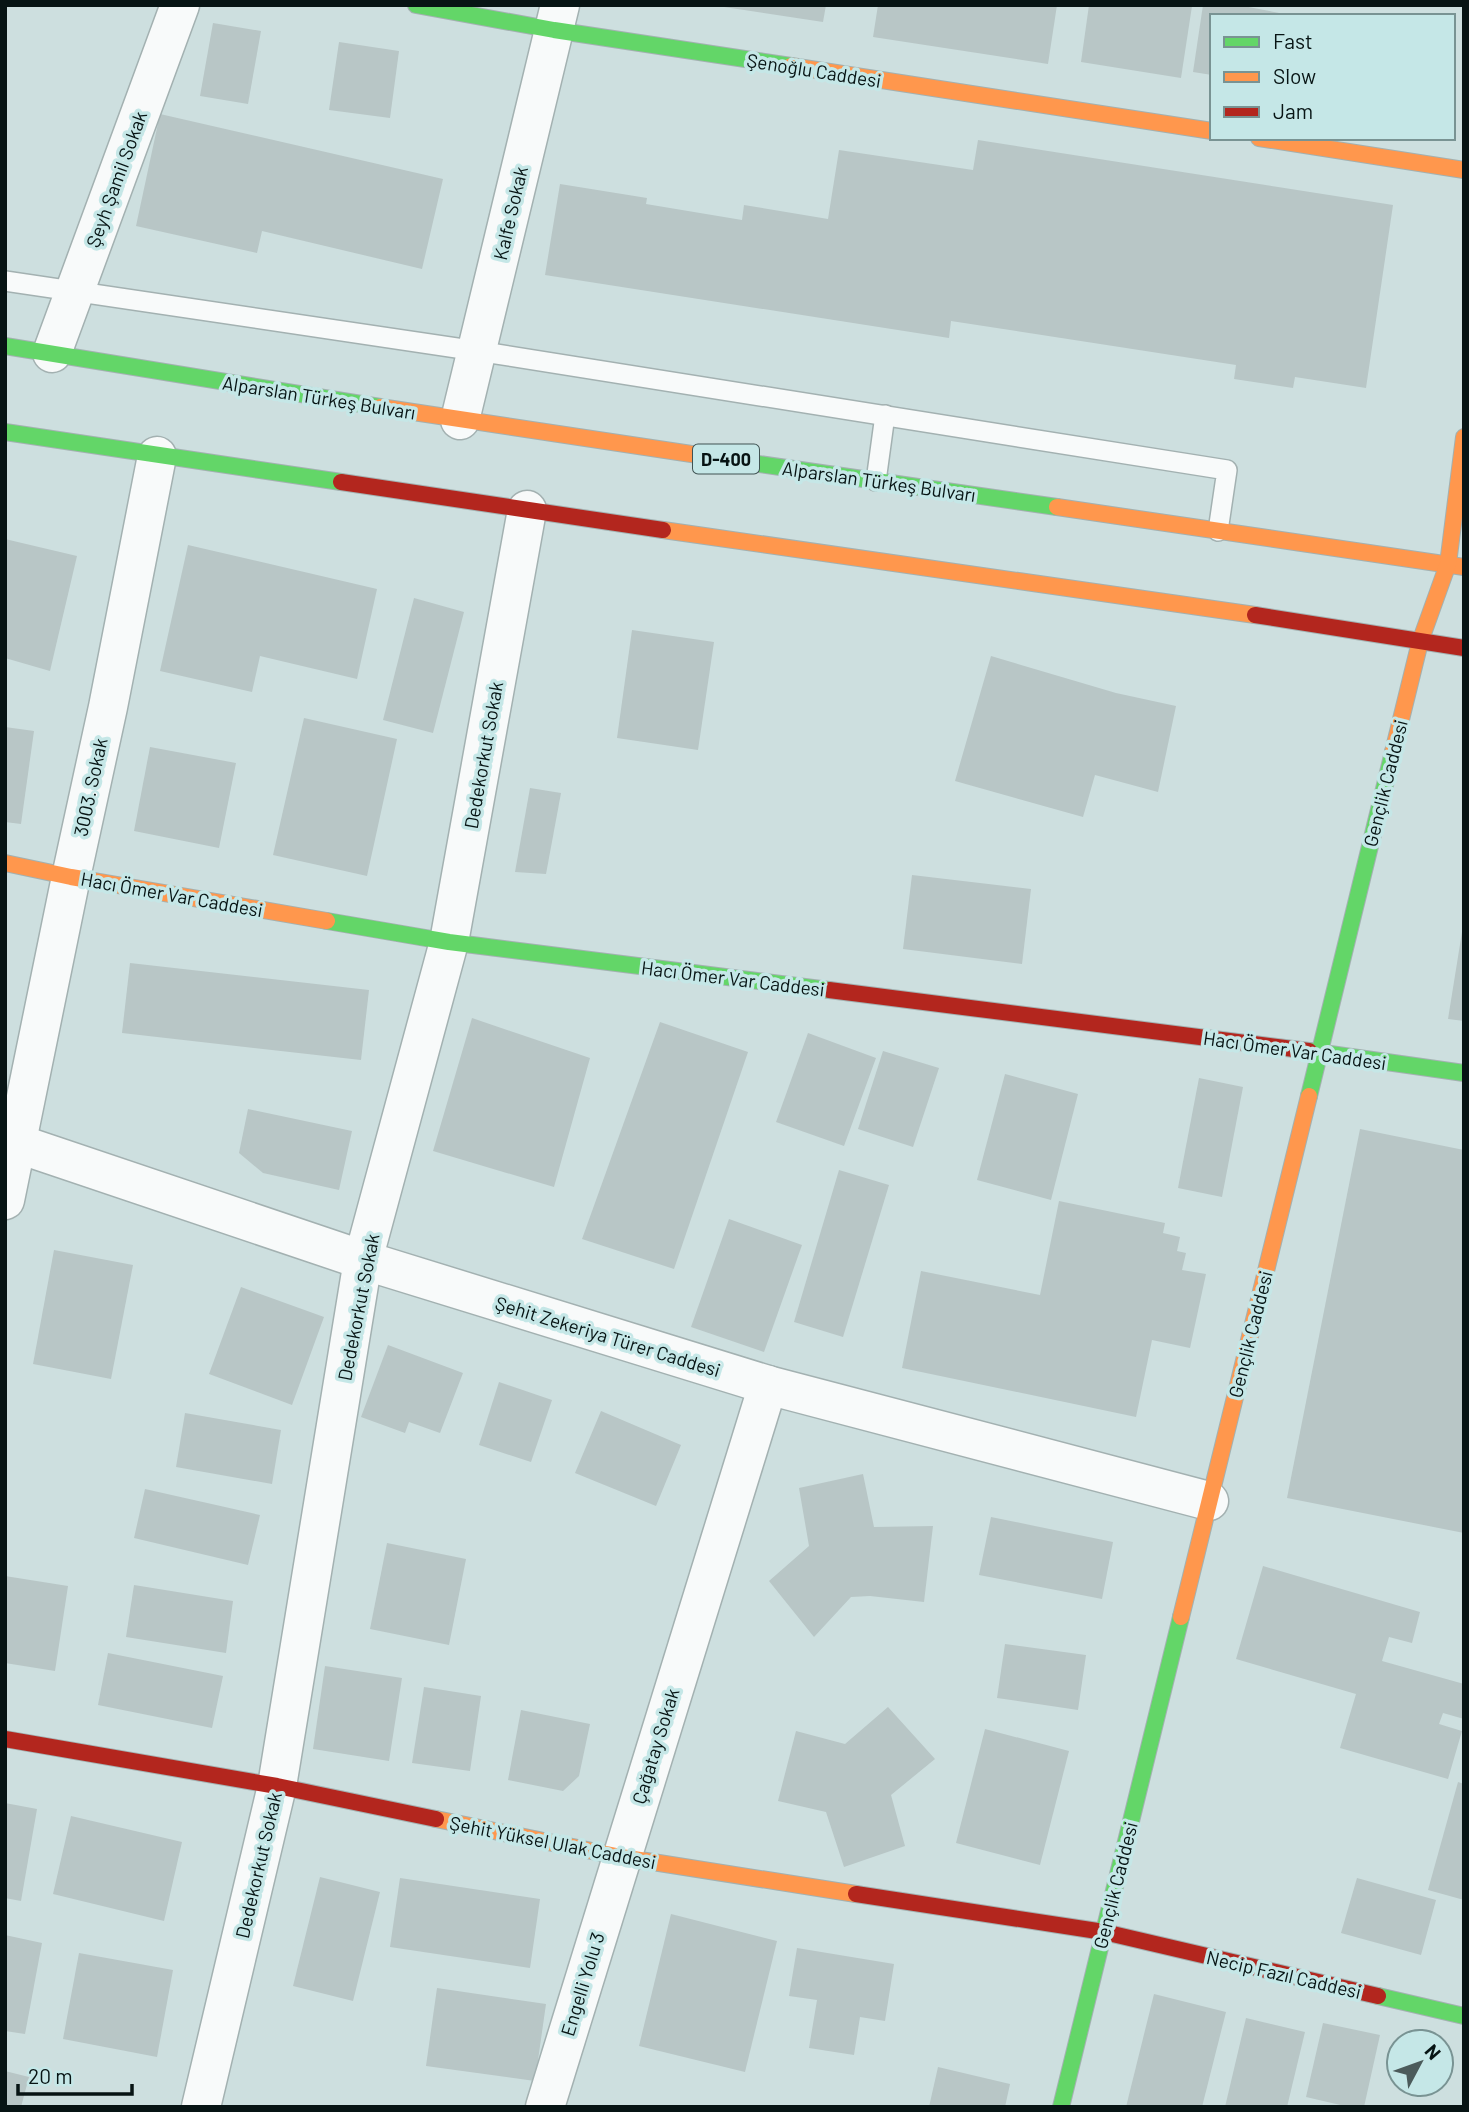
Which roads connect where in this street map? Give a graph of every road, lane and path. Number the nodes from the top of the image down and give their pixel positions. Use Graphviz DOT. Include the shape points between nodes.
graph roads {
  1 [pos="180,5"];
  2 [pos="416,5"];
  3 [pos="557,18"];
  4 [pos="1210,131"];
  5 [pos="1272,140"];
  6 [pos="1464,170"];
  7 [pos="5,281"];
  8 [pos="75,292"];
  9 [pos="5,346"];
  10 [pos="477,351"];
  11 [pos="52,353"];
  12 [pos="885,415"];
  13 [pos="460,420"];
  14 [pos="5,432"];
  15 [pos="1464,437"];
  16 [pos="158,456"];
  17 [pos="876,481"];
  18 [pos="527,510"];
  19 [pos="1218,531"];
  20 [pos="1456,565"];
  21 [pos="1420,642"];
  22 [pos="1464,648"];
  23 [pos="5,863"];
  24 [pos="71,877"];
  25 [pos="449,942"];
  26 [pos="1319,1052"];
  27 [pos="1464,1073"];
  28 [pos="16,1143"];
  29 [pos="5,1200"];
  30 [pos="363,1260"];
  31 [pos="768,1385"];
  32 [pos="1209,1501"];
  33 [pos="5,1739"];
  34 [pos="277,1786"];
  35 [pos="620,1859"];
  36 [pos="1104,1932"];
  37 [pos="1464,2016"];
  38 [pos="201,2107"];
  39 [pos="545,2107"];
  40 [pos="1061,2107"];
  1 -- 8 [label="street, Şeyh Şamil Sokak"];
  2 -- 3 [label="main road, Şenoğlu Caddesi"];
  3 -- 4 [label="main road, Şenoğlu Caddesi"];
  3 -- 10 [label="street, Kalfe Sokak"];
  5 -- 6 [label="main road"];
  7 -- 8 [label="lane"];
  8 -- 10 [label="lane"];
  8 -- 11 [label="street, Şeyh Şamil Sokak"];
  9 -- 11 [label="main road, Alparslan Türkeş Bulvarı / D-400"];
  10 -- 12 [label="lane"];
  10 -- 13 [label="street, Kalfe Sokak"];
  11 -- 13 [label="main road, Alparslan Türkeş Bulvarı / D-400"];
  12 -- 17 [label="lane"];
  12 -- 19 [label="lane" via="1227,470"];
  13 -- 17 [label="main road, Alparslan Türkeş Bulvarı / D-400"];
  14 -- 16 [label="main road"];
  15 -- 20 [label="main road, Gençlik Caddesi"];
  16 -- 18 [label="main road"];
  16 -- 24 [label="street, 3003. Sokak"];
  17 -- 19 [label="main road, Alparslan Türkeş Bulvarı / D-400"];
  18 -- 21 [label="main road"];
  18 -- 25 [label="street, Dedekorkut Sokak"];
  19 -- 20 [label="main road, Alparslan Türkeş Bulvarı / D-400"];
  20 -- 21 [label="main road, Gençlik Caddesi"];
  21 -- 22 [label="main road"];
  21 -- 26 [label="main road, Gençlik Caddesi"];
  23 -- 24 [label="main road, Hacı Ömer Var Caddesi"];
  24 -- 25 [label="main road, Hacı Ömer Var Caddesi"];
  24 -- 28 [label="street, 3003. Sokak"];
  25 -- 26 [label="main road, Hacı Ömer Var Caddesi"];
  25 -- 30 [label="street, Dedekorkut Sokak"];
  26 -- 27 [label="main road, Hacı Ömer Var Caddesi"];
  26 -- 32 [label="main road, Gençlik Caddesi"];
  28 -- 29 [label="street, 3003. Sokak"];
  28 -- 30 [label="street, Şehit Zekeriya Türer Caddesi"];
  30 -- 31 [label="street, Şehit Zekeriya Türer Caddesi"];
  30 -- 34 [label="street, Dedekorkut Sokak"];
  31 -- 32 [label="street, Şehit Zekeriya Türer Caddesi"];
  31 -- 35 [label="street, Çağatay Sokak"];
  32 -- 36 [label="main road, Gençlik Caddesi"];
  33 -- 34 [label="main road, Şehit Yüksel Ulak Caddesi"];
  34 -- 35 [label="main road, Şehit Yüksel Ulak Caddesi"];
  34 -- 38 [label="street, Dedekorkut Sokak"];
  35 -- 36 [label="main road, Şehit Yüksel Ulak Caddesi"];
  35 -- 39 [label="street, Engelli Yolu 3"];
  36 -- 37 [label="main road, Necip Fazıl Caddesi"];
  36 -- 40 [label="main road, Gençlik Caddesi"];
}
